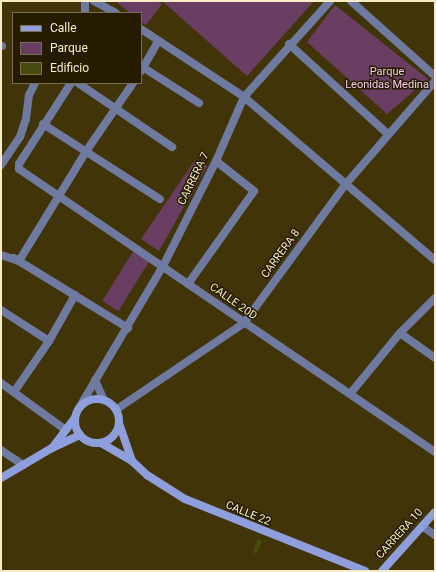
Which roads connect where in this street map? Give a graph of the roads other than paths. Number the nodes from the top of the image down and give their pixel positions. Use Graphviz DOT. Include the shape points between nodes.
graph roads {
  1 [pos="85,1"];
  2 [pos="94,1"];
  3 [pos="330,1"];
  4 [pos="351,1"];
  5 [pos="85,12"];
  6 [pos="114,12"];
  7 [pos="142,30"];
  8 [pos="158,41"];
  9 [pos="289,44"];
  10 [pos="142,68"];
  11 [pos="435,76"];
  12 [pos="435,81"];
  13 [pos="35,84"];
  14 [pos="70,84"];
  15 [pos="79,84"];
  16 [pos="132,84"];
  17 [pos="244,97"];
  18 [pos="199,103"];
  19 [pos="116,109"];
  20 [pos="43,124"];
  21 [pos="388,134"];
  22 [pos="172,147"];
  23 [pos="87,150"];
  24 [pos="216,161"];
  25 [pos="1,165"];
  26 [pos="345,185"];
  27 [pos="59,196"];
  28 [pos="160,199"];
  29 [pos="1,250"];
  30 [pos="1,255"];
  31 [pos="435,260"];
  32 [pos="19,261"];
  33 [pos="162,266"];
  34 [pos="188,284"];
  35 [pos="75,295"];
  36 [pos="435,298"];
  37 [pos="1,310"];
  38 [pos="244,323"];
  39 [pos="128,328"];
  40 [pos="400,333"];
  41 [pos="49,341"];
  42 [pos="435,358"];
  43 [pos="95,380"];
  44 [pos="1,383"];
  45 [pos="14,392"];
  46 [pos="350,394"];
  47 [pos="104,400"];
  48 [pos="79,408"];
  49 [pos="117,409"];
  50 [pos="75,418"];
  51 [pos="119,423"];
  52 [pos="66,430"];
  53 [pos="80,436"];
  54 [pos="101,443"];
  55 [pos="52,448"];
  56 [pos="1,450"];
  57 [pos="435,452"];
  58 [pos="132,461"];
  59 [pos="23,465"];
  60 [pos="1,478"];
  61 [pos="435,512"];
  62 [pos="422,526"];
  63 [pos="435,535"];
  64 [pos="365,571"];
  65 [pos="382,571"];
  1 -- 5 [label="street"];
  2 -- 6 [label="street"];
  3 -- 9 [label="street, CARRERA 7"];
  4 -- 11 [label="street"];
  7 -- 8 [label="street"];
  8 -- 10 [label="street"];
  8 -- 17 [label="street"];
  9 -- 17 [label="street, CARRERA 7"];
  9 -- 21 [label="street"];
  10 -- 18 [label="street"];
  12 -- 21 [label="street, CARRERA 8"];
  13 -- 25 [label="street" via="29,96 26,119 20,137"];
  14 -- 20 [label="street"];
  15 -- 19 [label="street"];
  16 -- 19 [label="street"];
  17 -- 24 [label="street, CARRERA 7"];
  17 -- 26 [label="street"];
  19 -- 22 [label="street"];
  19 -- 23 [label="street"];
  20 -- 23 [label="street"];
  20 -- 27 [label="street, CALLE 20D" via="19,168"];
  21 -- 26 [label="street, CARRERA 8"];
  23 -- 27 [label="street"];
  23 -- 28 [label="street"];
  24 -- 33 [label="street, CARRERA 7"];
  24 -- 34 [label="street" via="254,191"];
  26 -- 31 [label="street"];
  26 -- 38 [label="street, CARRERA 8"];
  27 -- 32 [label="street"];
  27 -- 33 [label="street, CALLE 20D"];
  29 -- 32 [label="street"];
  30 -- 32 [label="street"];
  32 -- 35 [label="street"];
  33 -- 34 [label="street, CALLE 20D"];
  33 -- 39 [label="street, CARRERA 7"];
  34 -- 38 [label="street, CALLE 20D"];
  35 -- 39 [label="street"];
  35 -- 41 [label="street"];
  36 -- 40 [label="street"];
  37 -- 41 [label="street"];
  38 -- 46 [label="street, CALLE 20D"];
  38 -- 49 [label="street, CARRERA 8"];
  39 -- 43 [label="street, CARRERA 7"];
  40 -- 42 [label="street"];
  40 -- 46 [label="street"];
  41 -- 45 [label="street"];
  43 -- 47 [label="street"];
  43 -- 48 [label="street, CARRERA 7"];
  44 -- 45 [label="street"];
  45 -- 52 [label="street"];
  46 -- 57 [label="street, CALLE 20D"];
  47 -- 48 [label="main road" via="93,399"];
  47 -- 49 [label="main road"];
  48 -- 50 [label="main road"];
  49 -- 51 [label="main road"];
  50 -- 52 [label="main road"];
  50 -- 53 [label="main road"];
  51 -- 54 [label="main road" via="111,438"];
  51 -- 58 [label="main road, CALLE 22"];
  52 -- 55 [label="main road"];
  53 -- 54 [label="main road" via="90,442"];
  53 -- 55 [label="main road"];
  54 -- 58 [label="main road, CALLE 22"];
  55 -- 59 [label="main road"];
  56 -- 59 [label="street"];
  58 -- 64 [label="main road, CALLE 22" via="147,475 185,499"];
  59 -- 60 [label="main road"];
  61 -- 62 [label="main road, CARRERA 10"];
  62 -- 63 [label="street"];
  62 -- 65 [label="main road, CARRERA 10"];
}
